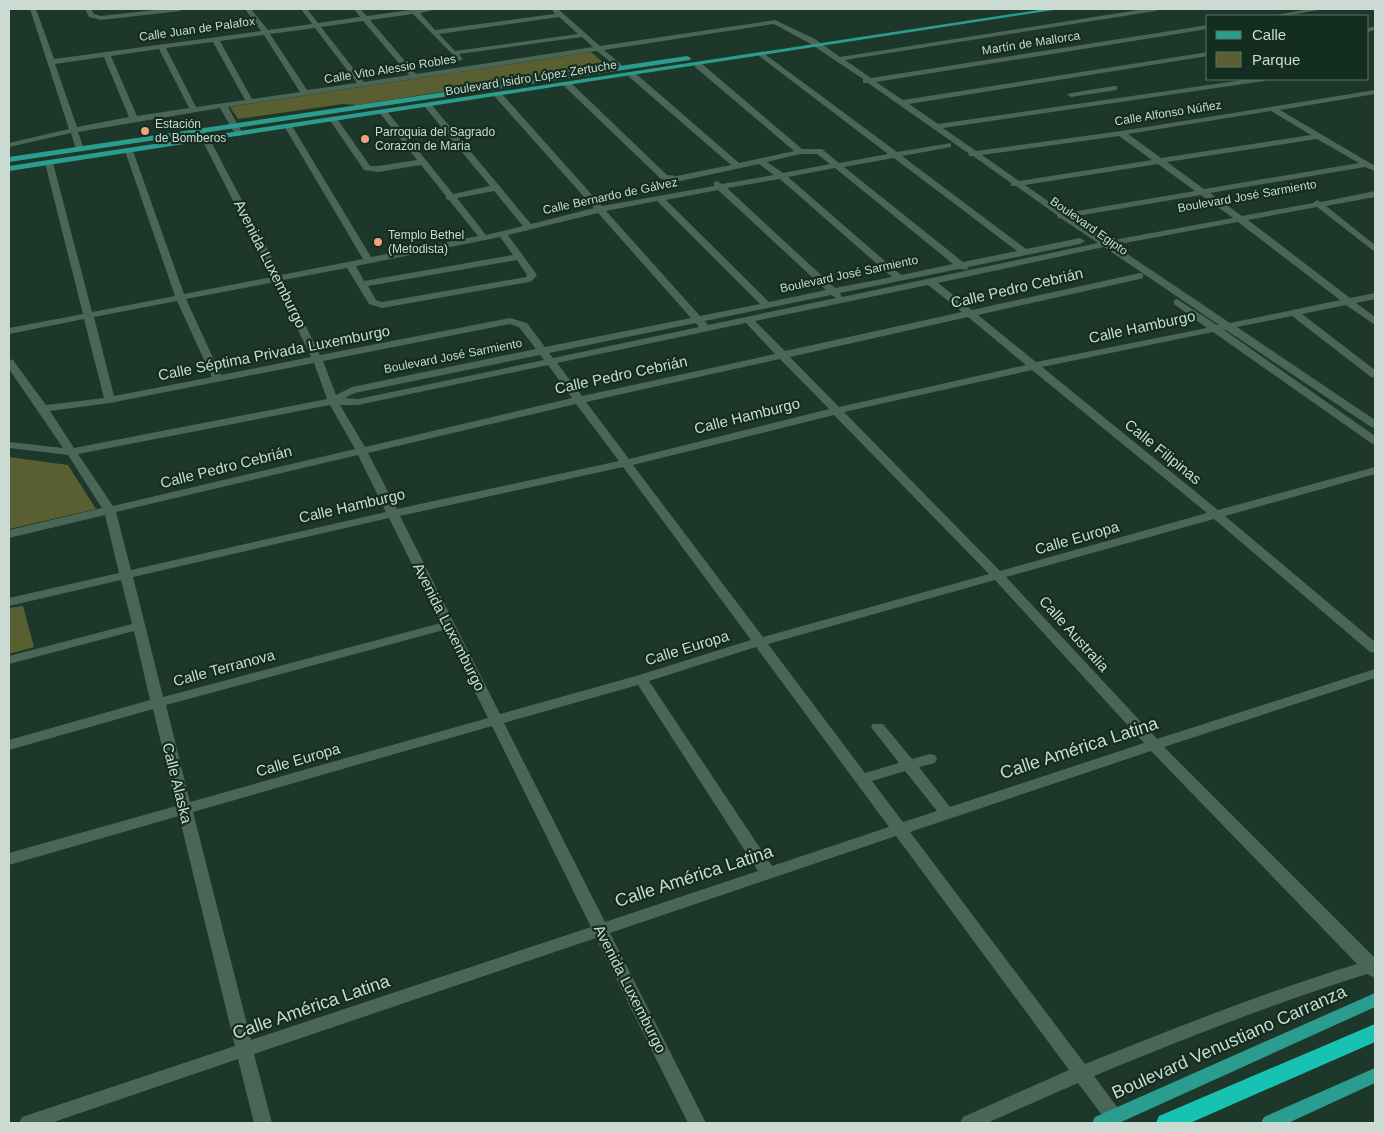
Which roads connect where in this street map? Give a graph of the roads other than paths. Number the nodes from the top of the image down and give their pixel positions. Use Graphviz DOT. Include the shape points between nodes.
graph roads {
  1 [pos="33,9"];
  2 [pos="88,9"];
  3 [pos="180,9"];
  4 [pos="248,9"];
  5 [pos="304,9"];
  6 [pos="357,9"];
  7 [pos="435,9"];
  8 [pos="553,9"];
  9 [pos="1024,9"];
  10 [pos="1057,9"];
  11 [pos="1156,9"];
  12 [pos="1321,9"];
  13 [pos="413,10"];
  14 [pos="142,11"];
  15 [pos="560,15"];
  16 [pos="1280,15"];
  17 [pos="365,18"];
  18 [pos="775,22"];
  19 [pos="315,24"];
  20 [pos="1206,27"];
  21 [pos="265,31"];
  22 [pos="435,32"];
  23 [pos="584,35"];
  24 [pos="214,40"];
  25 [pos="810,44"];
  26 [pos="161,46"];
  27 [pos="600,50"];
  28 [pos="106,53"];
  29 [pos="453,53"];
  30 [pos="762,54"];
  31 [pos="1206,55"];
  32 [pos="839,59"];
  33 [pos="51,62"];
  34 [pos="698,65"];
  35 [pos="619,67"];
  36 [pos="467,69"];
  37 [pos="631,74"];
  38 [pos="415,76"];
  39 [pos="870,80"];
  40 [pos="1248,80"];
  41 [pos="858,82"];
  42 [pos="567,84"];
  43 [pos="362,85"];
  44 [pos="1114,88"];
  45 [pos="1096,91"];
  46 [pos="1375,92"];
  47 [pos="305,93"];
  48 [pos="498,94"];
  49 [pos="1071,95"];
  50 [pos="249,102"];
  51 [pos="1112,102"];
  52 [pos="902,103"];
  53 [pos="892,105"];
  54 [pos="223,106"];
  55 [pos="428,106"];
  56 [pos="1271,108"];
  57 [pos="194,110"];
  58 [pos="383,112"];
  59 [pos="134,119"];
  60 [pos="333,119"];
  61 [pos="234,125"];
  62 [pos="288,126"];
  63 [pos="937,127"];
  64 [pos="924,128"];
  65 [pos="75,130"];
  66 [pos="1121,133"];
  67 [pos="239,134"];
  68 [pos="204,135"];
  69 [pos="1318,136"];
  70 [pos="9,145"];
  71 [pos="948,145"];
  72 [pos="80,149"];
  73 [pos="130,151"];
  74 [pos="800,152"];
  75 [pos="976,154"];
  76 [pos="894,155"];
  77 [pos="965,156"];
  78 [pos="9,160"];
  79 [pos="759,160"];
  80 [pos="1158,161"];
  81 [pos="422,162"];
  82 [pos="48,163"];
  83 [pos="1367,164"];
  84 [pos="736,165"];
  85 [pos="838,165"];
  86 [pos="1375,169"];
  87 [pos="9,170"];
  88 [pos="705,173"];
  89 [pos="782,176"];
  90 [pos="1014,184"];
  91 [pos="1375,186"];
  92 [pos="496,188"];
  93 [pos="721,188"];
  94 [pos="1202,192"];
  95 [pos="1375,194"];
  96 [pos="450,197"];
  97 [pos="659,198"];
  98 [pos="1311,198"];
  99 [pos="1320,204"];
  100 [pos="602,209"];
  101 [pos="1231,213"];
  102 [pos="1064,216"];
  103 [pos="1054,217"];
  104 [pos="1240,220"];
  105 [pos="528,226"];
  106 [pos="503,234"];
  107 [pos="484,238"];
  108 [pos="1086,240"];
  109 [pos="1097,242"];
  110 [pos="1107,244"];
  111 [pos="1375,249"];
  112 [pos="1024,252"];
  113 [pos="518,257"];
  114 [pos="368,260"];
  115 [pos="350,264"];
  116 [pos="961,265"];
  117 [pos="970,273"];
  118 [pos="1140,276"];
  119 [pos="899,278"];
  120 [pos="278,279"];
  121 [pos="930,281"];
  122 [pos="362,284"];
  123 [pos="838,296"];
  124 [pos="1375,296"];
  125 [pos="181,298"];
  126 [pos="1349,302"];
  127 [pos="768,306"];
  128 [pos="1294,313"];
  129 [pos="971,314"];
  130 [pos="86,316"];
  131 [pos="748,320"];
  132 [pos="1375,322"];
  133 [pos="703,324"];
  134 [pos="1229,326"];
  135 [pos="1215,328"];
  136 [pos="9,331"];
  137 [pos="546,356"];
  138 [pos="781,356"];
  139 [pos="318,361"];
  140 [pos="9,362"];
  141 [pos="1034,366"];
  142 [pos="1375,375"];
  143 [pos="218,379"];
  144 [pos="110,400"];
  145 [pos="579,400"];
  146 [pos="333,401"];
  147 [pos="43,409"];
  148 [pos="836,410"];
  149 [pos="1375,426"];
  150 [pos="1375,441"];
  151 [pos="9,444"];
  152 [pos="361,450"];
  153 [pos="71,452"];
  154 [pos="626,463"];
  155 [pos="1375,470"];
  156 [pos="110,510"];
  157 [pos="392,514"];
  158 [pos="1217,515"];
  159 [pos="9,534"];
  160 [pos="127,574"];
  161 [pos="999,577"];
  162 [pos="9,602"];
  163 [pos="448,625"];
  164 [pos="138,626"];
  165 [pos="760,642"];
  166 [pos="1375,648"];
  167 [pos="9,660"];
  168 [pos="1375,672"];
  169 [pos="641,679"];
  170 [pos="157,703"];
  171 [pos="496,721"];
  172 [pos="878,727"];
  173 [pos="1152,744"];
  174 [pos="9,745"];
  175 [pos="930,760"];
  176 [pos="908,765"];
  177 [pos="861,779"];
  178 [pos="184,810"];
  179 [pos="947,813"];
  180 [pos="899,829"];
  181 [pos="9,859"];
  182 [pos="768,873"];
  183 [pos="600,929"];
  184 [pos="1374,968"];
  185 [pos="1375,1000"];
  186 [pos="1375,1033"];
  187 [pos="245,1050"];
  188 [pos="1081,1073"];
  189 [pos="1375,1075"];
  190 [pos="1107,1120"];
  191 [pos="28,1123"];
  192 [pos="263,1123"];
  193 [pos="698,1123"];
  194 [pos="969,1123"];
  195 [pos="1167,1123"];
  196 [pos="1270,1123"];
  1 -- 33 [label="street"];
  2 -- 14 [label="street" via="91,16 101,18"];
  3 -- 14 [label="street"];
  4 -- 21 [label="street"];
  5 -- 19 [label="street"];
  6 -- 17 [label="street"];
  7 -- 13 [label="street, Calle Juan de Palafox"];
  8 -- 15 [label="street"];
  9 -- 25 [label="main road, Boulevard Isidro López Zertuche"];
  10 -- 25 [label="main road, Boulevard Isidro López Zertuche"];
  11 -- 32 [label="street"];
  12 -- 16 [label="street"];
  13 -- 17 [label="street, Calle Juan de Palafox"];
  13 -- 22 [label="street"];
  15 -- 22 [label="street"];
  15 -- 23 [label="street"];
  17 -- 19 [label="street, Calle Juan de Palafox"];
  17 -- 38 [label="street"];
  18 -- 25 [label="street, Boulevard Egipto"];
  18 -- 27 [label="street, Calle Vito Alessio Robles"];
  19 -- 21 [label="street, Calle Juan de Palafox"];
  19 -- 43 [label="street"];
  20 -- 39 [label="street, Martín de Mallorca"];
  21 -- 24 [label="street, Calle Juan de Palafox"];
  21 -- 47 [label="street"];
  22 -- 29 [label="street"];
  23 -- 27 [label="street"];
  23 -- 29 [label="street"];
  24 -- 26 [label="street, Calle Juan de Palafox"];
  24 -- 50 [label="street"];
  25 -- 30 [label="main road, Boulevard Isidro López Zertuche"];
  25 -- 32 [label="street, Boulevard Egipto"];
  25 -- 35 [label="main road, Boulevard Isidro López Zertuche"];
  25 -- 41 [label="street, Boulevard Egipto"];
  26 -- 28 [label="street, Calle Juan de Palafox"];
  26 -- 57 [label="street"];
  27 -- 35 [label="street"];
  27 -- 36 [label="street, Calle Vito Alessio Robles"];
  28 -- 33 [label="street, Calle Juan de Palafox"];
  28 -- 59 [label="street"];
  29 -- 36 [label="street"];
  30 -- 34 [label="main road, Boulevard Isidro López Zertuche"];
  30 -- 76 [label="street"];
  31 -- 52 [label="street"];
  32 -- 39 [label="street, Boulevard Egipto"];
  33 -- 65 [label="street"];
  34 -- 37 [label="main road, Boulevard Isidro López Zertuche"];
  34 -- 74 [label="street"];
  35 -- 61 [label="main road, Boulevard Isidro López Zertuche"];
  36 -- 38 [label="street, Calle Vito Alessio Robles"];
  37 -- 42 [label="main road, Boulevard Isidro López Zertuche"];
  37 -- 84 [label="street"];
  38 -- 43 [label="street, Calle Vito Alessio Robles"];
  39 -- 41 [label="street, Martín de Mallorca"];
  39 -- 52 [label="street, Boulevard Egipto"];
  40 -- 51 [label="street"];
  41 -- 53 [label="street, Boulevard Egipto"];
  42 -- 48 [label="main road, Boulevard Isidro López Zertuche"];
  42 -- 88 [label="street" via="664,178"];
  43 -- 47 [label="street, Calle Vito Alessio Robles"];
  44 -- 45 [label="street"];
  45 -- 49 [label="street"];
  45 -- 51 [label="street"];
  46 -- 56 [label="street, Calle Alfonso Núñez"];
  47 -- 50 [label="street, Calle Vito Alessio Robles"];
  48 -- 55 [label="main road, Boulevard Isidro López Zertuche"];
  48 -- 100 [label="street"];
  50 -- 54 [label="street, Calle Vito Alessio Robles"];
  51 -- 63 [label="street"];
  52 -- 53 [label="street"];
  52 -- 63 [label="street, Boulevard Egipto"];
  53 -- 64 [label="street, Boulevard Egipto"];
  54 -- 57 [label="street, Calle Vito Alessio Robles"];
  54 -- 61 [label="street"];
  55 -- 58 [label="main road, Boulevard Isidro López Zertuche"];
  55 -- 92 [label="street"];
  56 -- 66 [label="street, Calle Alfonso Núñez"];
  56 -- 69 [label="street"];
  57 -- 59 [label="street, Calle Vito Alessio Robles"];
  58 -- 60 [label="main road, Boulevard Isidro López Zertuche"];
  58 -- 81 [label="street"];
  59 -- 65 [label="street, Calle Vito Alessio Robles"];
  60 -- 62 [label="main road, Boulevard Isidro López Zertuche"];
  60 -- 81 [label="street" via="367,168"];
  61 -- 67 [label="street"];
  61 -- 68 [label="main road, Boulevard Isidro López Zertuche"];
  62 -- 67 [label="main road, Boulevard Isidro López Zertuche"];
  62 -- 114 [label="street"];
  63 -- 64 [label="street"];
  63 -- 75 [label="street, Boulevard Egipto"];
  64 -- 71 [label="street, Boulevard Egipto"];
  65 -- 70 [label="street, Calle Vito Alessio Robles"];
  65 -- 72 [label="street"];
  66 -- 75 [label="street, Calle Alfonso Núñez"];
  66 -- 80 [label="street"];
  67 -- 68 [label="main road, Boulevard Isidro López Zertuche"];
  68 -- 72 [label="main road, Boulevard Isidro López Zertuche"];
  68 -- 73 [label="main road, Boulevard Isidro López Zertuche"];
  68 -- 120 [label="street, Avenida Luxemburgo"];
  69 -- 80 [label="street"];
  69 -- 83 [label="street"];
  71 -- 76 [label="street, Calle Bernardo de Gálvez"];
  71 -- 77 [label="street, Boulevard Egipto"];
  72 -- 78 [label="main road, Boulevard Isidro López Zertuche"];
  73 -- 82 [label="main road, Boulevard Isidro López Zertuche"];
  73 -- 125 [label="street"];
  74 -- 79 [label="street"];
  74 -- 85 [label="street" via="819,151"];
  75 -- 77 [label="street, Calle Alfonso Núñez"];
  75 -- 90 [label="street, Boulevard Egipto"];
  76 -- 85 [label="street, Calle Bernardo de Gálvez"];
  76 -- 112 [label="street"];
  77 -- 90 [label="street, Boulevard Egipto"];
  79 -- 84 [label="street"];
  79 -- 89 [label="street"];
  80 -- 90 [label="street"];
  80 -- 94 [label="street"];
  81 -- 96 [label="street"];
  82 -- 87 [label="main road, Boulevard Isidro López Zertuche"];
  82 -- 130 [label="street"];
  83 -- 86 [label="street"];
  83 -- 94 [label="street"];
  84 -- 88 [label="street"];
  85 -- 89 [label="street, Calle Bernardo de Gálvez"];
  85 -- 116 [label="street"];
  88 -- 93 [label="street"];
  89 -- 93 [label="street, Calle Bernardo de Gálvez"];
  89 -- 119 [label="street"];
  90 -- 102 [label="street, Boulevard Egipto"];
  90 -- 103 [label="street, Boulevard Egipto"];
  91 -- 98 [label="street, Boulevard José Sarmiento"];
  92 -- 96 [label="street"];
  92 -- 105 [label="street"];
  93 -- 97 [label="street, Calle Bernardo de Gálvez"];
  93 -- 123 [label="street"];
  94 -- 101 [label="street"];
  94 -- 102 [label="street"];
  95 -- 99 [label="street, Boulevard José Sarmiento"];
  96 -- 107 [label="street"];
  97 -- 100 [label="street, Calle Bernardo de Gálvez"];
  97 -- 127 [label="street"];
  98 -- 99 [label="street"];
  98 -- 101 [label="street, Boulevard José Sarmiento"];
  99 -- 104 [label="street, Boulevard José Sarmiento"];
  99 -- 111 [label="street"];
  100 -- 105 [label="street, Calle Bernardo de Gálvez"];
  100 -- 133 [label="street"];
  101 -- 104 [label="street"];
  101 -- 109 [label="street, Boulevard José Sarmiento"];
  102 -- 103 [label="street"];
  102 -- 109 [label="street, Boulevard Egipto"];
  103 -- 108 [label="street, Boulevard Egipto"];
  104 -- 110 [label="street, Boulevard José Sarmiento"];
  104 -- 126 [label="street"];
  105 -- 106 [label="street, Calle Bernardo de Gálvez"];
  106 -- 107 [label="street, Calle Bernardo de Gálvez"];
  106 -- 113 [label="street"];
  107 -- 114 [label="street, Calle Bernardo de Gálvez"];
  108 -- 109 [label="street, Boulevard José Sarmiento"];
  108 -- 112 [label="street, Boulevard José Sarmiento"];
  109 -- 110 [label="street, Boulevard José Sarmiento"];
  109 -- 117 [label="street, Boulevard José Sarmiento"];
  109 -- 118 [label="street, Boulevard Egipto"];
  110 -- 134 [label="street, Boulevard Egipto"];
  112 -- 116 [label="street, Boulevard José Sarmiento"];
  113 -- 122 [label="street"];
  113 -- 122 [label="street" via="532,275 527,279 392,304 372,302"];
  114 -- 115 [label="street, Calle Bernardo de Gálvez"];
  115 -- 120 [label="street, Calle Bernardo de Gálvez"];
  115 -- 122 [label="street"];
  116 -- 117 [label="street"];
  116 -- 119 [label="street, Boulevard José Sarmiento"];
  117 -- 121 [label="street, Boulevard José Sarmiento"];
  118 -- 129 [label="street, Calle Pedro Cebrián"];
  118 -- 135 [label="street, Boulevard Egipto"];
  119 -- 123 [label="street, Boulevard José Sarmiento"];
  120 -- 125 [label="street, Calle Bernardo de Gálvez"];
  120 -- 139 [label="street, Avenida Luxemburgo"];
  121 -- 123 [label="street, Boulevard José Sarmiento"];
  121 -- 129 [label="street, Calle Filipinas"];
  123 -- 127 [label="street, Boulevard José Sarmiento"];
  123 -- 131 [label="street, Boulevard José Sarmiento"];
  124 -- 126 [label="street, Calle Hamburgo"];
  125 -- 130 [label="street, Calle Bernardo de Gálvez"];
  125 -- 143 [label="street"];
  126 -- 128 [label="street, Calle Hamburgo"];
  126 -- 132 [label="street"];
  127 -- 133 [label="street, Boulevard José Sarmiento"];
  128 -- 134 [label="street, Calle Hamburgo"];
  128 -- 142 [label="street"];
  129 -- 138 [label="street, Calle Pedro Cebrián"];
  129 -- 141 [label="street, Calle Filipinas"];
  130 -- 136 [label="street, Calle Bernardo de Gálvez"];
  130 -- 144 [label="street"];
  131 -- 133 [label="street, Boulevard José Sarmiento"];
  131 -- 138 [label="street, Calle Australia"];
  133 -- 137 [label="street, Boulevard José Sarmiento"];
  134 -- 135 [label="street, Calle Hamburgo"];
  134 -- 149 [label="street, Boulevard Egipto"];
  135 -- 141 [label="street, Calle Hamburgo"];
  135 -- 150 [label="street, Boulevard Egipto"];
  137 -- 139 [label="street, Calle Séptima Privada Luxemburgo" via="523,325 510,321"];
  137 -- 145 [label="street"];
  137 -- 146 [label="street, Boulevard José Sarmiento" via="358,402"];
  138 -- 145 [label="street, Calle Pedro Cebrián"];
  138 -- 148 [label="street, Calle Australia"];
  139 -- 143 [label="street, Calle Séptima Privada Luxemburgo"];
  139 -- 146 [label="street, Avenida Luxemburgo"];
  140 -- 147 [label="street, Calle Alaska"];
  141 -- 148 [label="street, Calle Hamburgo"];
  141 -- 158 [label="street, Calle Filipinas"];
  143 -- 144 [label="street, Calle Séptima Privada Luxemburgo"];
  144 -- 147 [label="street, Calle Séptima Privada Luxemburgo"];
  145 -- 152 [label="street, Calle Pedro Cebrián"];
  145 -- 154 [label="street"];
  146 -- 152 [label="street, Avenida Luxemburgo"];
  146 -- 153 [label="street, Boulevard José Sarmiento"];
  147 -- 153 [label="street, Calle Alaska"];
  148 -- 154 [label="street, Calle Hamburgo"];
  148 -- 161 [label="street, Calle Australia"];
  151 -- 153 [label="street, Boulevard José Sarmiento"];
  152 -- 156 [label="street, Calle Pedro Cebrián"];
  152 -- 157 [label="street, Avenida Luxemburgo"];
  153 -- 156 [label="street, Calle Alaska"];
  154 -- 157 [label="street, Calle Hamburgo"];
  154 -- 165 [label="street"];
  155 -- 158 [label="street, Calle Europa"];
  156 -- 159 [label="street, Calle Pedro Cebrián"];
  156 -- 160 [label="street, Calle Alaska"];
  157 -- 160 [label="street, Calle Hamburgo"];
  157 -- 163 [label="street, Avenida Luxemburgo"];
  158 -- 161 [label="street, Calle Europa"];
  158 -- 166 [label="street, Calle Filipinas"];
  160 -- 162 [label="street, Calle Hamburgo"];
  160 -- 164 [label="street, Calle Alaska"];
  161 -- 165 [label="street, Calle Europa"];
  161 -- 173 [label="street, Calle Australia"];
  163 -- 170 [label="street, Calle Terranova"];
  163 -- 171 [label="street, Avenida Luxemburgo"];
  164 -- 167 [label="street"];
  164 -- 170 [label="street, Calle Alaska"];
  165 -- 169 [label="street, Calle Europa"];
  165 -- 177 [label="street"];
  168 -- 173 [label="street, Calle América Latina"];
  169 -- 171 [label="street, Calle Europa"];
  169 -- 182 [label="street"];
  170 -- 174 [label="street, Calle Terranova"];
  170 -- 178 [label="street, Calle Alaska"];
  171 -- 178 [label="street, Calle Europa"];
  171 -- 183 [label="street, Avenida Luxemburgo"];
  172 -- 176 [label="street"];
  173 -- 179 [label="street, Calle América Latina"];
  173 -- 184 [label="street, Calle Australia"];
  175 -- 176 [label="street"];
  176 -- 177 [label="street"];
  176 -- 179 [label="street"];
  177 -- 180 [label="street"];
  178 -- 181 [label="street, Calle Europa"];
  178 -- 187 [label="street, Calle Alaska"];
  179 -- 180 [label="street, Calle América Latina"];
  180 -- 182 [label="street, Calle América Latina"];
  180 -- 188 [label="street"];
  182 -- 183 [label="street, Calle América Latina"];
  183 -- 187 [label="street, Calle América Latina"];
  183 -- 193 [label="street, Avenida Luxemburgo"];
  184 -- 188 [label="street" via="1284,994"];
  185 -- 190 [label="main road, Boulevard Venustiano Carranza"];
  186 -- 195 [label="highway"];
  187 -- 191 [label="street, Calle América Latina"];
  187 -- 192 [label="street, Calle Alaska"];
  188 -- 190 [label="street"];
  188 -- 194 [label="street"];
  189 -- 196 [label="main road"];
}
